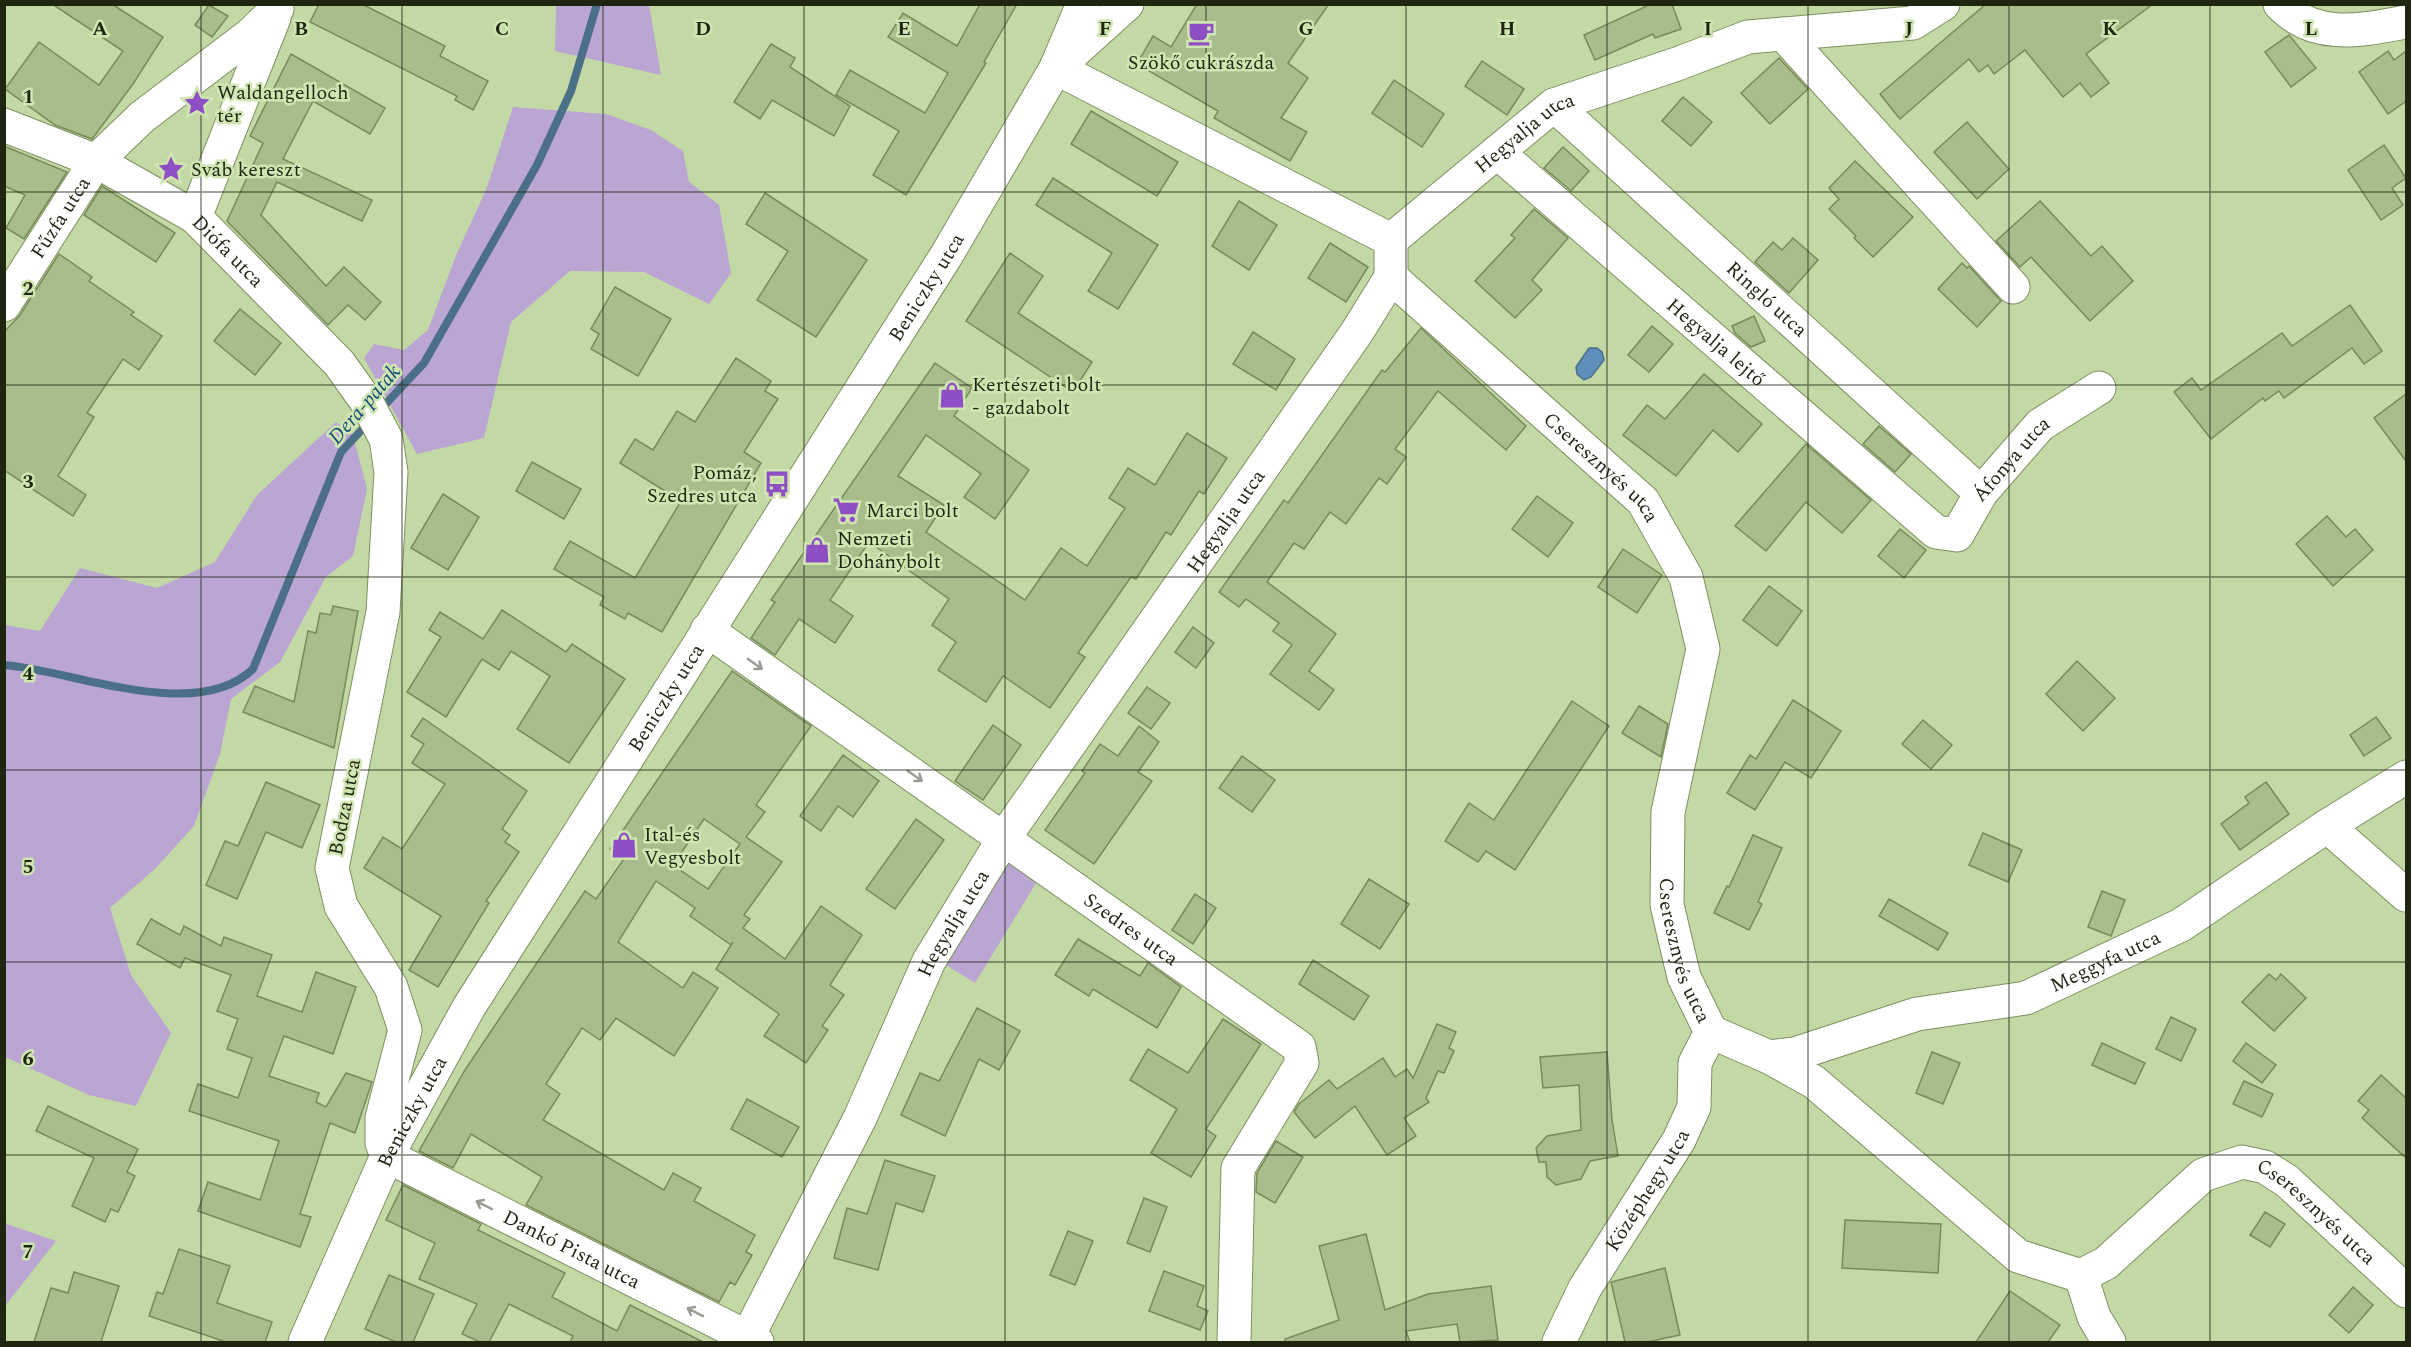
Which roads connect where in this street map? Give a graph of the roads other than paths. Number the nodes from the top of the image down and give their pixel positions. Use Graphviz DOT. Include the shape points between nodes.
graph roads {
  1 [pos="1083,4"];
  2 [pos="1127,4"];
  3 [pos="1943,4"];
  4 [pos="2280,4"];
  5 [pos="278,7"];
  6 [pos="2406,22"];
  7 [pos="1782,34"];
  8 [pos="1056,68"];
  9 [pos="1554,105"];
  10 [pos="4,125"];
  11 [pos="1497,152"];
  12 [pos="96,161"];
  13 [pos="195,217"];
  14 [pos="1391,240"];
  15 [pos="1391,276"];
  16 [pos="2013,287"];
  17 [pos="4,305"];
  18 [pos="2099,388"];
  19 [pos="386,440"];
  20 [pos="1981,493"];
  21 [pos="1936,532"];
  22 [pos="707,630"];
  23 [pos="2406,777"];
  24 [pos="2327,826"];
  25 [pos="1004,838"];
  26 [pos="2406,895"];
  27 [pos="1711,1032"];
  28 [pos="1769,1057"];
  29 [pos="387,1156"];
  30 [pos="2081,1276"];
  31 [pos="2406,1291"];
  32 [pos="750,1341"];
  33 [pos="305,1342"];
  34 [pos="1234,1342"];
  35 [pos="1559,1342"];
  36 [pos="2109,1342"];
  1 -- 8 [label="street"];
  2 -- 8 [label="street"];
  3 -- 7 [label="street, Hegyalja utca" via="1913,23"];
  4 -- 6 [label="street" via="2292,17 2319,29 2350,32"];
  5 -- 12 [label="street" via="250,35 142,117"];
  5 -- 13 [label="street, Diófa utca"];
  7 -- 9 [label="street, Hegyalja utca" via="1748,37"];
  7 -- 16 [label="street"];
  8 -- 14 [label="street"];
  8 -- 22 [label="street, Beniczky utca" via="946,256"];
  9 -- 11 [label="street, Hegyalja utca"];
  9 -- 20 [label="street, Ringló utca"];
  10 -- 12 [label="street"];
  11 -- 14 [label="street, Hegyalja utca"];
  11 -- 21 [label="street, Hegyalja lejtő"];
  12 -- 13 [label="street"];
  12 -- 17 [label="street, Fűzfa utca"];
  13 -- 19 [label="street, Diófa utca" via="339,363 366,401"];
  14 -- 15 [label="street"];
  15 -- 25 [label="street, Hegyalja utca" via="1357,332"];
  15 -- 27 [label="street, Cseresznyés utca" via="1643,501 1686,577 1703,649 1668,812 1667,905 1684,977"];
  18 -- 20 [label="street, Áfonya utca" via="2040,425"];
  19 -- 29 [label="street, Bodza utca" via="391,472 383,612 332,868 341,906 391,987 405,1030 382,1118 382,1143"];
  20 -- 21 [label="street, Áfonya utca" via="1957,535"];
  22 -- 25 [label="street, Szedres utca, one-way"];
  22 -- 29 [label="street, Beniczky utca" via="481,987"];
  23 -- 24 [label="street, Meggyfa utca"];
  24 -- 26 [label="street"];
  24 -- 28 [label="street, Meggyfa utca" via="2181,925 2026,998 1917,1014 1795,1054"];
  25 -- 32 [label="street, Hegyalja utca" via="929,961 860,1118"];
  25 -- 34 [label="street, Szedres utca" via="1299,1047 1302,1063 1238,1168"];
  27 -- 28 [label="street, Cseresznyés utca"];
  27 -- 35 [label="street, Középhegy utca" via="1695,1063 1694,1107 1679,1140 1585,1288"];
  28 -- 30 [label="street, Cseresznyés utca" via="1814,1082 2018,1256"];
  32 -- 29 [label="street, Dankó Pista utca, one-way"];
  29 -- 33 [label="street, Beniczky utca"];
  30 -- 31 [label="street, Cseresznyés utca" via="2106,1263 2203,1174 2242,1162 2265,1167 2287,1181"];
  30 -- 36 [label="street" via="2094,1317"];
}
